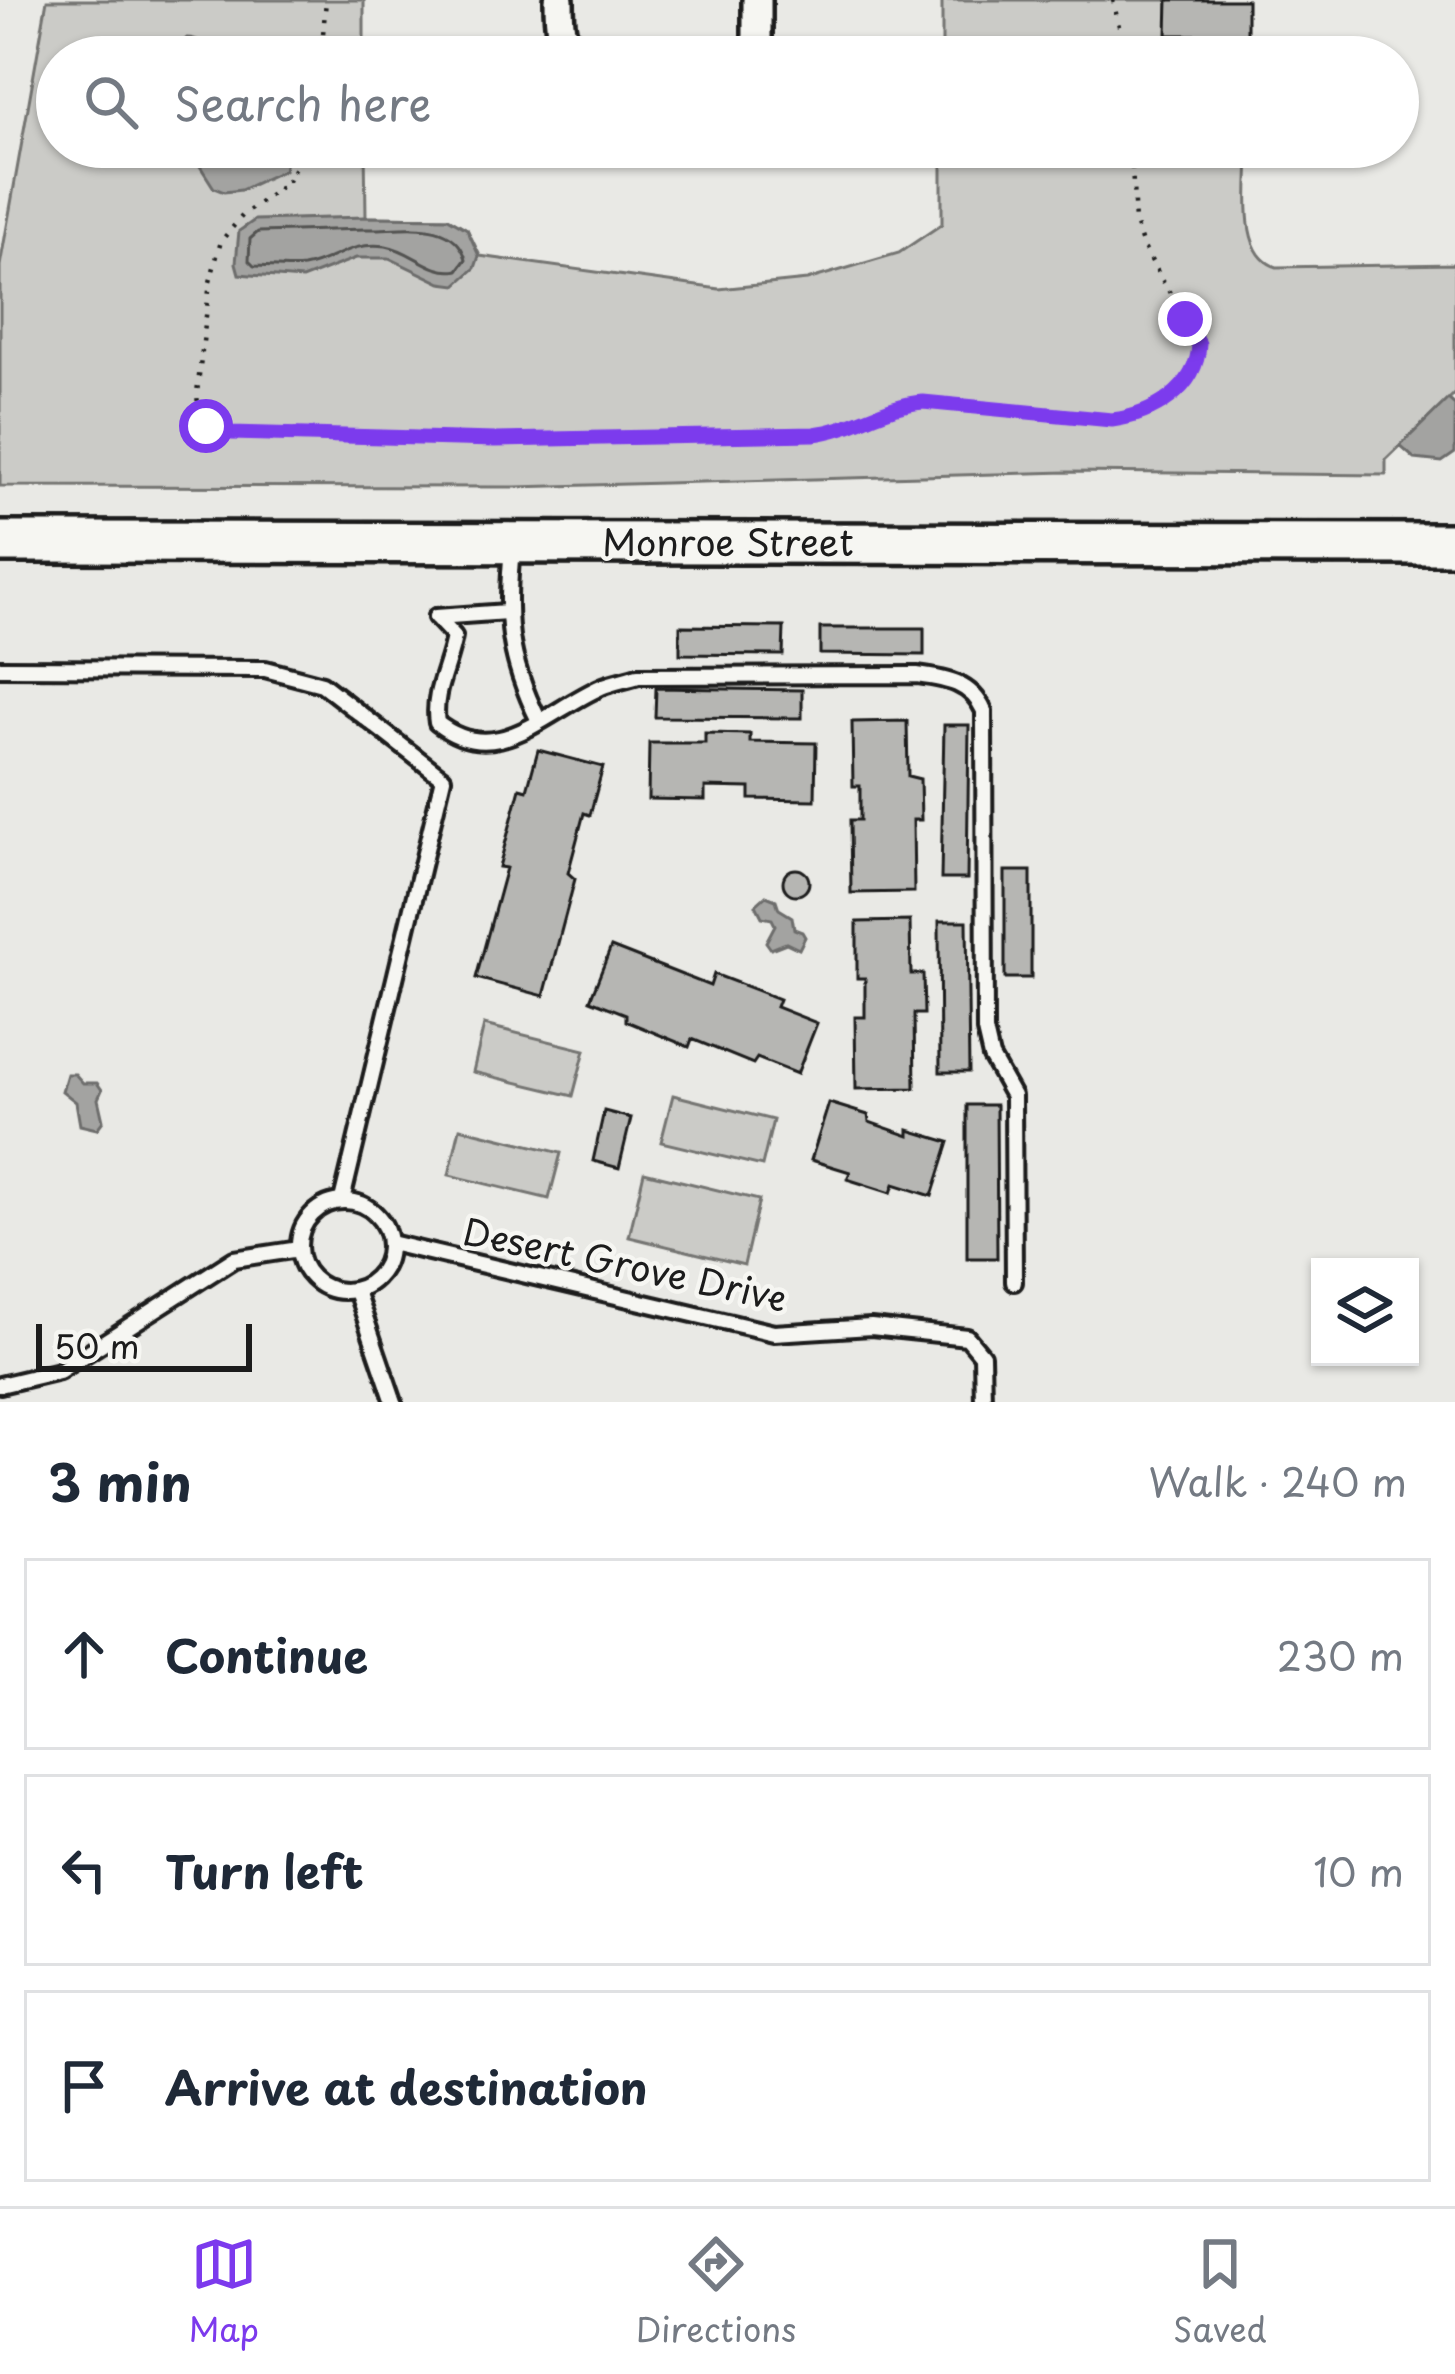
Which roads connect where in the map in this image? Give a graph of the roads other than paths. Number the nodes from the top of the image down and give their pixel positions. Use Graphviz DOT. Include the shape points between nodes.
graph roads {
  1 [pos="559,0"];
  2 [pos="757,0"];
  3 [pos="564,36"];
  4 [pos="757,36"];
  5 [pos="0,542"];
  6 [pos="512,542"];
  7 [pos="1455,544"];
  8 [pos="507,612"];
  9 [pos="0,668"];
  10 [pos="538,721"];
  11 [pos="342,1200"];
  12 [pos="390,1244"];
  13 [pos="299,1249"];
  14 [pos="1014,1282"];
  15 [pos="356,1291"];
  16 [pos="0,1385"];
  17 [pos="394,1402"];
  18 [pos="983,1402"];
  1 -- 3 [label="street"];
  2 -- 4 [label="street"];
  5 -- 6 [label="main road, Monroe Street"];
  6 -- 7 [label="main road, Monroe Street"];
  6 -- 8 [label="lane"];
  8 -- 10 [label="lane" via="516,674"];
  8 -- 10 [label="lane" via="436,617 454,636 433,700 437,723 455,738 484,743"];
  9 -- 11 [label="lane" via="265,669 322,684 443,778"];
  10 -- 14 [label="lane" via="638,676 917,675 977,696 984,711 985,1031 1012,1096"];
  11 -- 12 [label="lane" via="369,1208"];
  11 -- 13 [label="lane" via="315,1211"];
  12 -- 15 [label="lane" via="382,1273"];
  12 -- 18 [label="lane, Desert Grove Drive" via="774,1333 871,1328 967,1337 982,1355"];
  13 -- 15 [label="lane" via="318,1284"];
  13 -- 16 [label="lane" via="234,1259 59,1371"];
  15 -- 17 [label="lane"];
}
